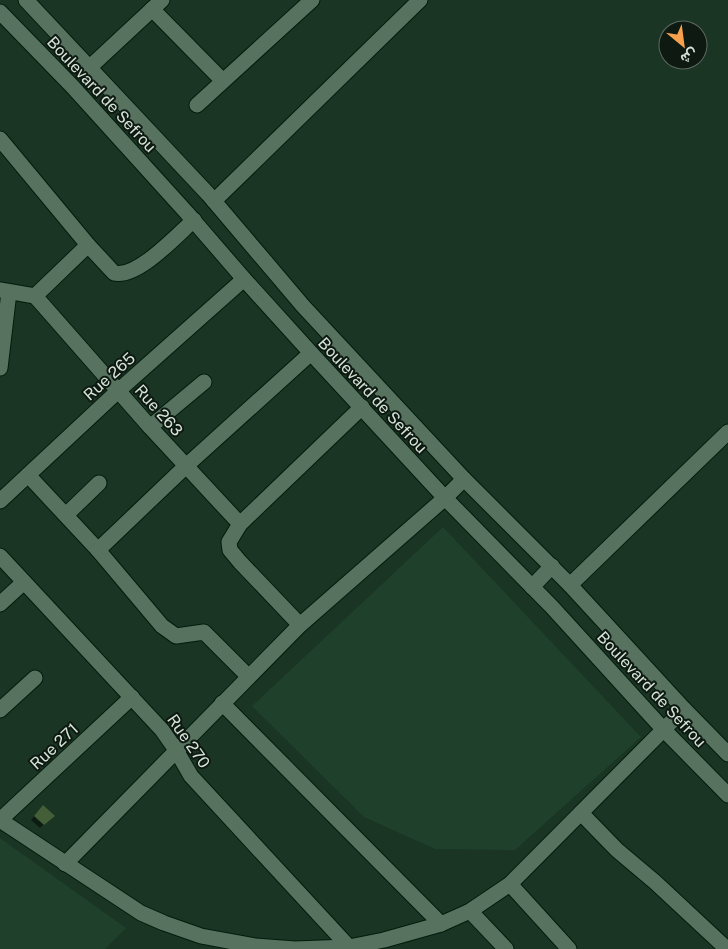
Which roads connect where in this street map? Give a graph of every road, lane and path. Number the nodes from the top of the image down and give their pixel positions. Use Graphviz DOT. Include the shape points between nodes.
graph roads {
  1 [pos="26,0"];
  2 [pos="420,0"];
  3 [pos="309,1"];
  4 [pos="157,5"];
  5 [pos="0,12"];
  6 [pos="90,67"];
  7 [pos="223,81"];
  8 [pos="197,105"];
  9 [pos="0,139"];
  10 [pos="214,201"];
  11 [pos="194,220"];
  12 [pos="240,232"];
  13 [pos="88,245"];
  14 [pos="219,250"];
  15 [pos="244,279"];
  16 [pos="4,291"];
  17 [pos="35,296"];
  18 [pos="311,353"];
  19 [pos="0,368"];
  20 [pos="204,382"];
  21 [pos="118,392"];
  22 [pos="362,407"];
  23 [pos="150,427"];
  24 [pos="728,432"];
  25 [pos="186,466"];
  26 [pos="28,475"];
  27 [pos="464,479"];
  28 [pos="99,483"];
  29 [pos="445,498"];
  30 [pos="0,501"];
  31 [pos="66,515"];
  32 [pos="240,524"];
  33 [pos="98,550"];
  34 [pos="0,556"];
  35 [pos="552,566"];
  36 [pos="24,582"];
  37 [pos="570,585"];
  38 [pos="532,588"];
  39 [pos="0,604"];
  40 [pos="300,624"];
  41 [pos="248,676"];
  42 [pos="35,678"];
  43 [pos="132,697"];
  44 [pos="222,703"];
  45 [pos="2,705"];
  46 [pos="684,709"];
  47 [pos="664,730"];
  48 [pos="176,750"];
  49 [pos="728,754"];
  50 [pos="728,795"];
  51 [pos="581,813"];
  52 [pos="0,820"];
  53 [pos="66,864"];
  54 [pos="510,884"];
  55 [pos="470,912"];
  56 [pos="441,924"];
  57 [pos="726,945"];
  58 [pos="350,947"];
  59 [pos="506,949"];
  60 [pos="569,949"];
  1 -- 6 [label="street, Boulevard de Sefrou"];
  2 -- 10 [label="street"];
  3 -- 7 [label="street"];
  4 -- 6 [label="street"];
  4 -- 7 [label="street"];
  5 -- 11 [label="street, Boulevard de Sefrou"];
  6 -- 10 [label="street, Boulevard de Sefrou"];
  7 -- 8 [label="street"];
  9 -- 13 [label="street"];
  10 -- 12 [label="street, Boulevard de Sefrou"];
  11 -- 13 [label="street" via="145,263 127,274 114,273"];
  11 -- 14 [label="street, Boulevard de Sefrou"];
  12 -- 14 [label="street"];
  12 -- 27 [label="street, Boulevard de Sefrou" via="303,306"];
  13 -- 17 [label="street"];
  14 -- 15 [label="street, Boulevard de Sefrou"];
  15 -- 18 [label="street, Boulevard de Sefrou"];
  15 -- 21 [label="street, Rue 265"];
  16 -- 17 [label="street"];
  16 -- 19 [label="street"];
  17 -- 21 [label="street, Rue 263"];
  18 -- 22 [label="street, Boulevard de Sefrou"];
  18 -- 25 [label="street"];
  20 -- 23 [label="street"];
  21 -- 23 [label="street, Rue 263"];
  21 -- 26 [label="street, Rue 265"];
  22 -- 29 [label="street, Boulevard de Sefrou"];
  22 -- 32 [label="street"];
  23 -- 25 [label="street, Rue 263"];
  24 -- 37 [label="street"];
  25 -- 32 [label="street, Rue 263"];
  25 -- 33 [label="street"];
  26 -- 30 [label="street, Rue 265"];
  26 -- 31 [label="street"];
  27 -- 29 [label="street"];
  27 -- 35 [label="street, Boulevard de Sefrou"];
  28 -- 31 [label="street"];
  29 -- 38 [label="street, Boulevard de Sefrou"];
  29 -- 40 [label="street"];
  31 -- 33 [label="street"];
  32 -- 40 [label="street" via="228,542 230,550"];
  33 -- 41 [label="street" via="167,630 176,636 204,632"];
  34 -- 36 [label="street, Rue 270"];
  35 -- 37 [label="street, Boulevard de Sefrou"];
  35 -- 38 [label="street"];
  36 -- 39 [label="street"];
  36 -- 43 [label="street, Rue 270"];
  37 -- 46 [label="street, Boulevard de Sefrou"];
  38 -- 47 [label="street, Boulevard de Sefrou"];
  40 -- 41 [label="street"];
  41 -- 44 [label="street"];
  42 -- 45 [label="street"];
  43 -- 48 [label="street, Rue 270"];
  43 -- 52 [label="street, Rue 271"];
  44 -- 48 [label="street"];
  44 -- 56 [label="street"];
  46 -- 47 [label="street"];
  46 -- 49 [label="street, Boulevard de Sefrou"];
  47 -- 50 [label="street, Boulevard de Sefrou"];
  47 -- 51 [label="street"];
  48 -- 53 [label="street"];
  48 -- 58 [label="street, Rue 270" via="191,776"];
  51 -- 54 [label="street"];
  51 -- 57 [label="street" via="616,850"];
  52 -- 53 [label="street"];
  53 -- 58 [label="street" via="141,913 201,936 255,946"];
  54 -- 55 [label="street"];
  54 -- 60 [label="street"];
  55 -- 56 [label="street"];
  55 -- 59 [label="street"];
  56 -- 58 [label="street"];
}
